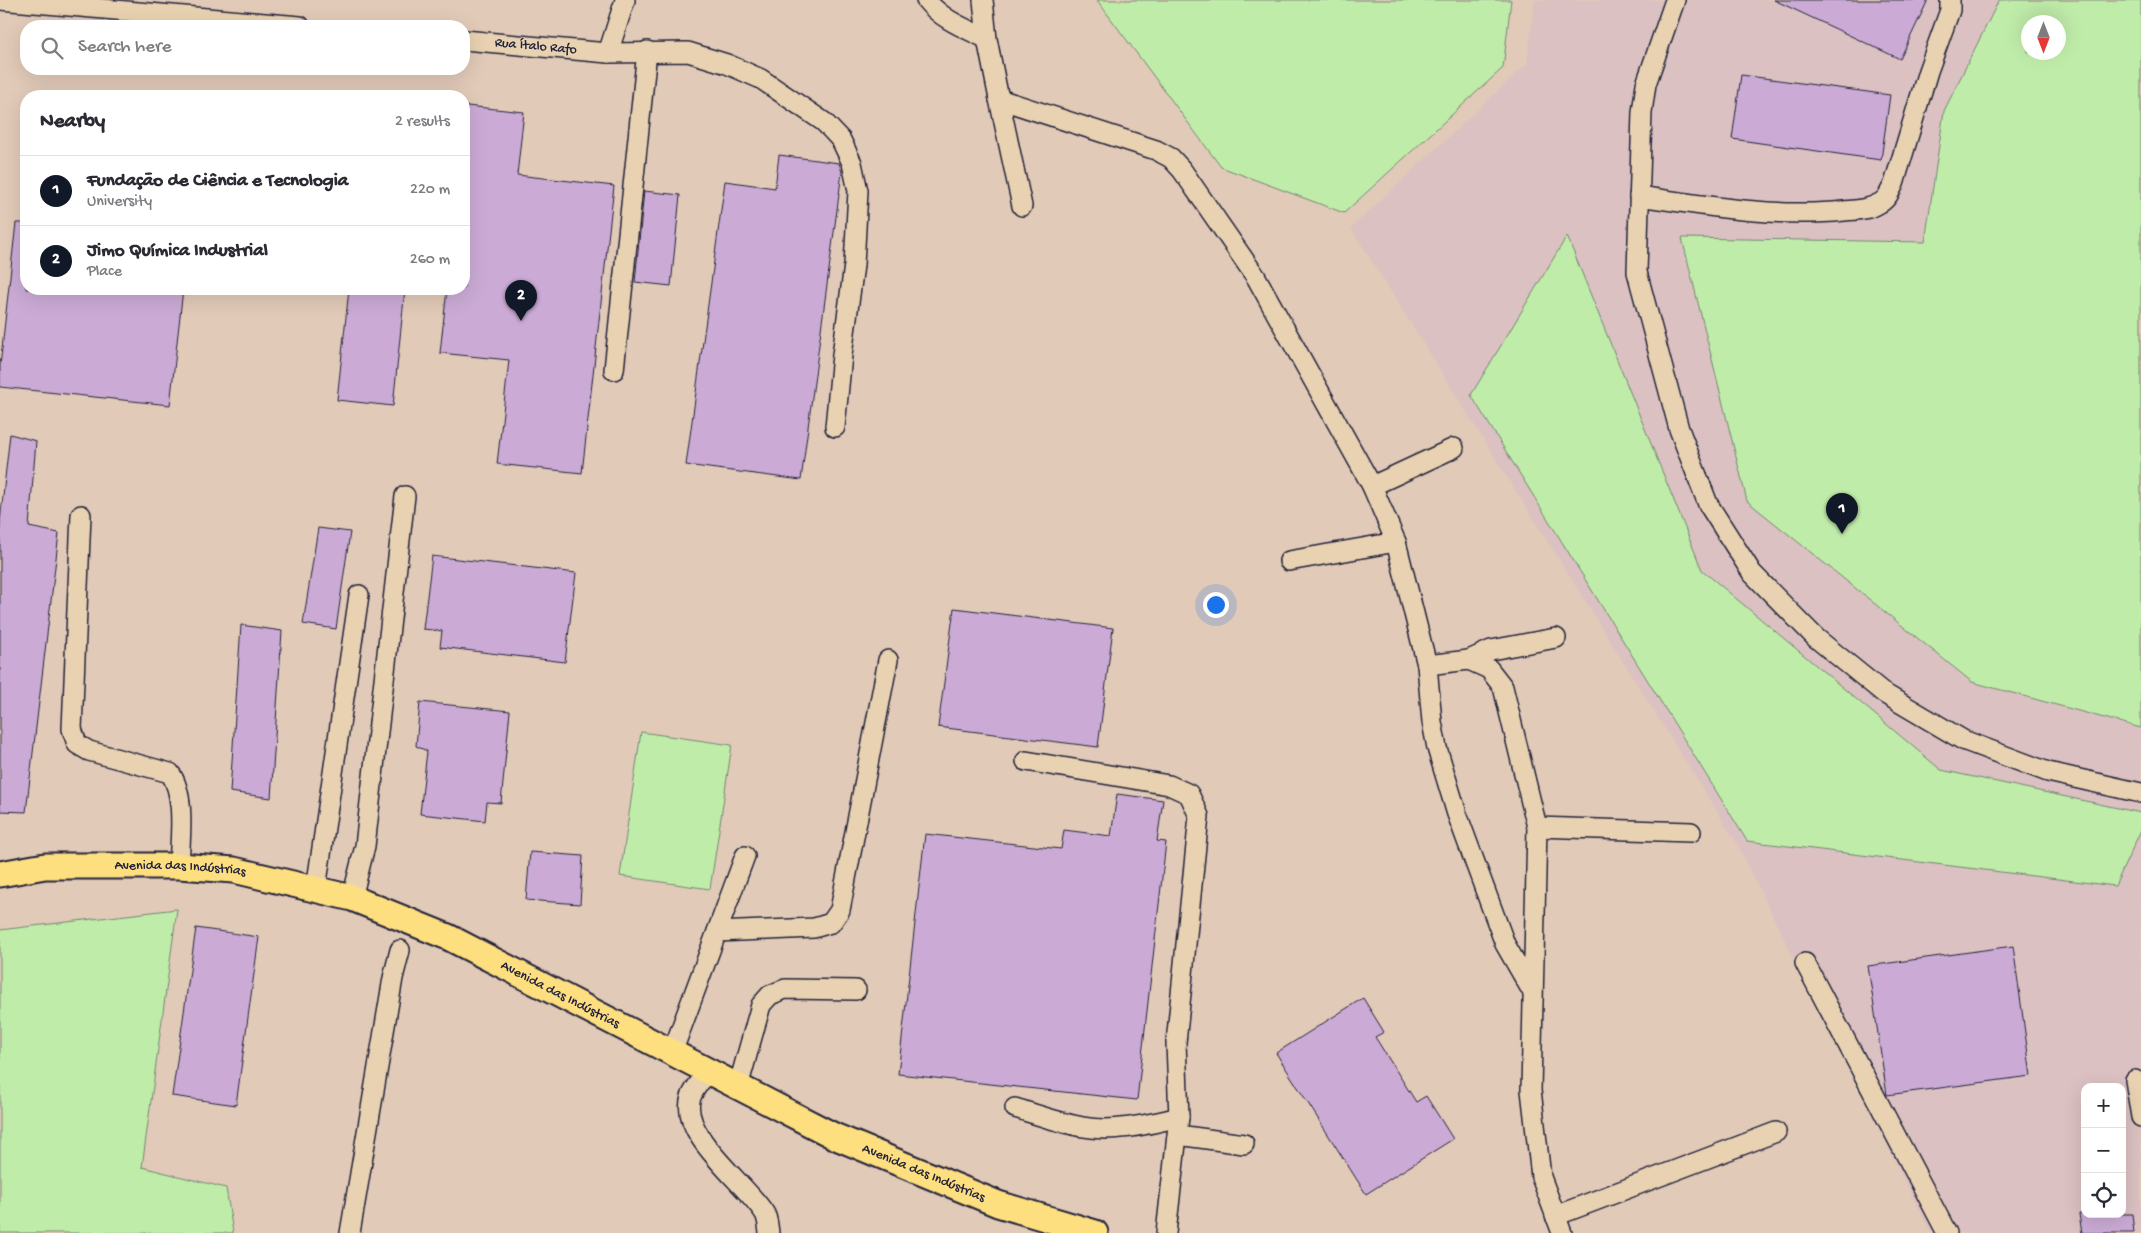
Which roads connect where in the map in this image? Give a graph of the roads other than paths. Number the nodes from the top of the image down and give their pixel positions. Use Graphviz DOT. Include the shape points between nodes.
graph roads {
  1 [pos="0,0"];
  2 [pos="625,0"];
  3 [pos="926,0"];
  4 [pos="983,0"];
  5 [pos="1675,0"];
  6 [pos="1950,0"];
  7 [pos="231,20"];
  8 [pos="987,39"];
  9 [pos="470,41"];
  10 [pos="648,51"];
  11 [pos="608,53"];
  12 [pos="999,99"];
  13 [pos="1639,196"];
  14 [pos="1022,206"];
  15 [pos="614,370"];
  16 [pos="835,427"];
  17 [pos="1454,448"];
  18 [pos="1372,486"];
  19 [pos="405,496"];
  20 [pos="81,515"];
  21 [pos="1396,542"];
  22 [pos="1289,560"];
  23 [pos="359,595"];
  24 [pos="1556,638"];
  25 [pos="888,660"];
  26 [pos="1469,660"];
  27 [pos="1427,664"];
  28 [pos="1026,761"];
  29 [pos="2141,793"];
  30 [pos="1537,827"];
  31 [pos="1691,832"];
  32 [pos="745,856"];
  33 [pos="180,866"];
  34 [pos="0,874"];
  35 [pos="316,889"];
  36 [pos="352,898"];
  37 [pos="717,932"];
  38 [pos="400,950"];
  39 [pos="1805,963"];
  40 [pos="856,990"];
  41 [pos="1532,991"];
  42 [pos="672,1053"];
  43 [pos="708,1071"];
  44 [pos="2135,1080"];
  45 [pos="738,1087"];
  46 [pos="1015,1108"];
  47 [pos="2141,1117"];
  48 [pos="1178,1126"];
  49 [pos="1776,1132"];
  50 [pos="1244,1144"];
  51 [pos="1559,1224"];
  52 [pos="350,1233"];
  53 [pos="769,1233"];
  54 [pos="1095,1233"];
  55 [pos="1166,1233"];
  56 [pos="1947,1233"];
  1 -- 7 [label="street"];
  2 -- 11 [label="street"];
  3 -- 8 [label="street" via="947,20"];
  4 -- 8 [label="street"];
  5 -- 13 [label="street" via="1646,84"];
  6 -- 13 [label="street" via="1950,10 1894,184 1886,198 1877,205 1814,214 1704,206"];
  8 -- 12 [label="street"];
  9 -- 11 [label="street, Rua Ítalo Rafo"];
  10 -- 11 [label="street, Rua Ítalo Rafo"];
  10 -- 15 [label="street"];
  10 -- 16 [label="street, Rua Ítalo Rafo" via="688,52 762,79 824,122 845,148 858,191 854,266"];
  12 -- 14 [label="street"];
  12 -- 18 [label="street" via="1148,147 1171,158 1256,277"];
  13 -- 29 [label="street" via="1637,272 1679,429 1708,504 1752,573 1816,638 1885,694 1963,740 2048,772"];
  17 -- 18 [label="street"];
  18 -- 21 [label="street"];
  19 -- 36 [label="street" via="365,846"];
  20 -- 33 [label="street" via="72,729 77,744 89,751 170,773 177,782 181,814"];
  21 -- 22 [label="street"];
  21 -- 27 [label="street"];
  23 -- 35 [label="street"];
  24 -- 26 [label="street" via="1491,650"];
  25 -- 37 [label="street" via="840,910 831,923 814,928"];
  26 -- 27 [label="street"];
  26 -- 30 [label="street" via="1489,669 1503,686"];
  27 -- 41 [label="street" via="1437,748 1457,814 1504,944"];
  28 -- 48 [label="street" via="1169,785 1189,794 1199,816 1176,1042"];
  30 -- 31 [label="street"];
  30 -- 41 [label="street"];
  32 -- 37 [label="street"];
  33 -- 34 [label="main road, Avenida das Indústrias" via="46,866"];
  33 -- 35 [label="main road, Avenida das Indústrias" via="234,870"];
  35 -- 36 [label="main road, Avenida das Indústrias"];
  36 -- 42 [label="main road, Avenida das Indústrias" via="448,937"];
  37 -- 42 [label="street"];
  38 -- 52 [label="street"];
  39 -- 56 [label="street"];
  40 -- 45 [label="street" via="785,989 770,995 761,1005"];
  41 -- 51 [label="street" via="1531,1090 1542,1177"];
  42 -- 43 [label="main road, Avenida das Indústrias"];
  43 -- 45 [label="main road, Avenida das Indústrias"];
  43 -- 53 [label="street" via="691,1098 694,1127 764,1213"];
  44 -- 47 [label="street"];
  45 -- 54 [label="main road, Avenida das Indústrias" via="834,1136 998,1204"];
  46 -- 48 [label="street" via="1083,1127"];
  48 -- 50 [label="street"];
  48 -- 55 [label="street"];
  49 -- 51 [label="street"];
}
